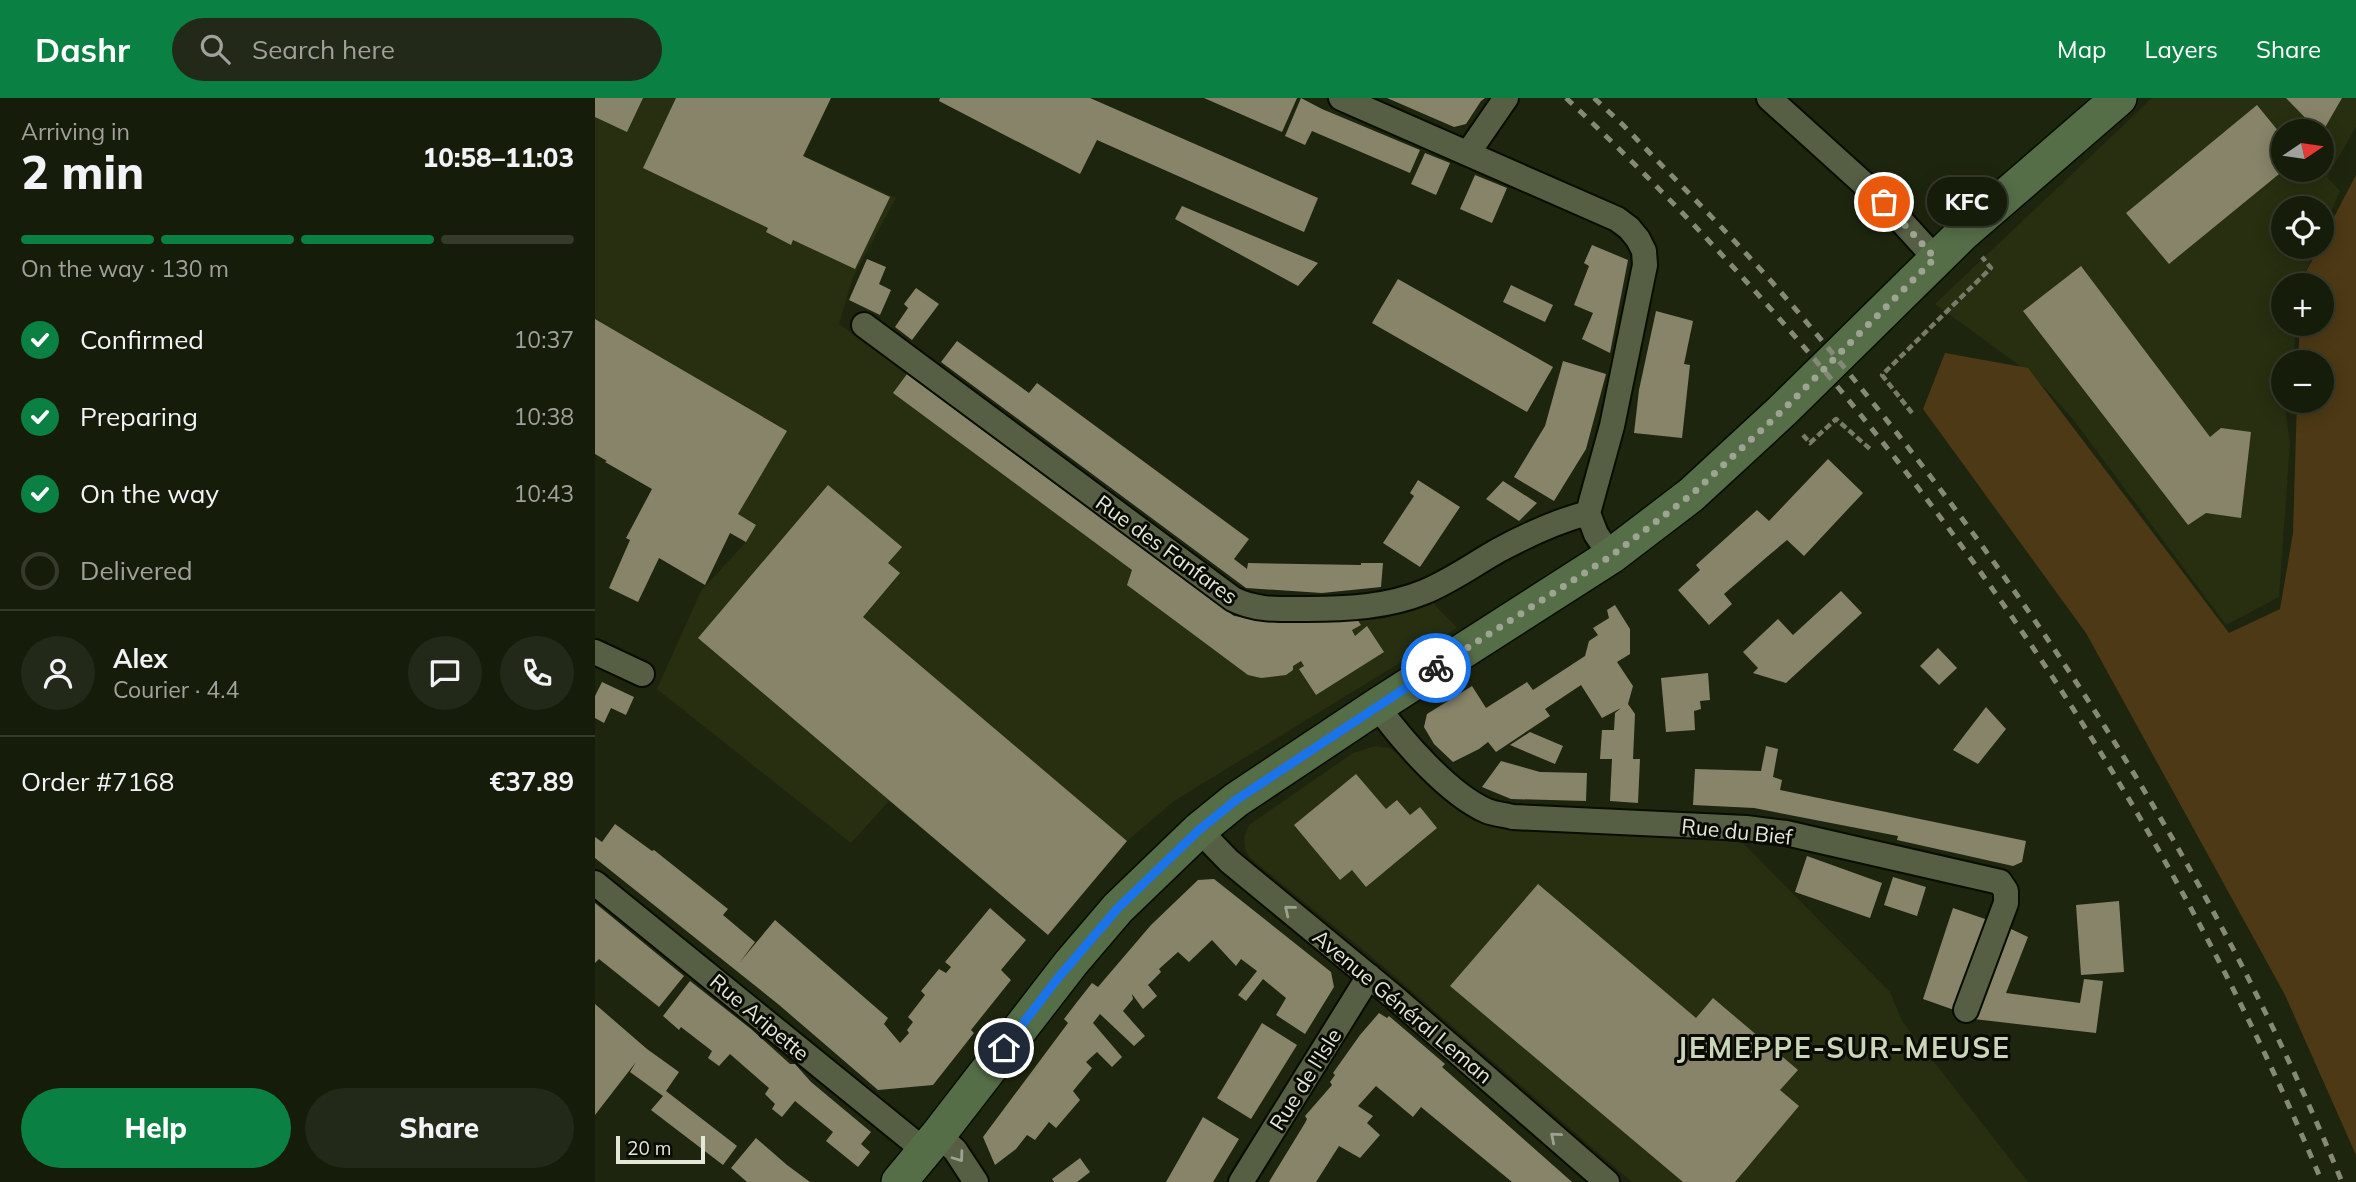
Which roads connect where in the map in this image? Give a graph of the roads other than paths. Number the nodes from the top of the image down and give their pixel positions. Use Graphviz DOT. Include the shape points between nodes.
graph roads {
  1 [pos="1341,98"];
  2 [pos="1506,98"];
  3 [pos="1769,98"];
  4 [pos="2119,98"];
  5 [pos="1468,153"];
  6 [pos="1935,258"];
  7 [pos="864,325"];
  8 [pos="1588,513"];
  9 [pos="1611,556"];
  10 [pos="595,652"];
  11 [pos="642,674"];
  12 [pos="1377,706"];
  13 [pos="1199,830"];
  14 [pos="595,883"];
  15 [pos="1369,976"];
  16 [pos="1966,1010"];
  17 [pos="932,1143"];
  18 [pos="899,1182"];
  19 [pos="976,1182"];
  20 [pos="1241,1182"];
  21 [pos="1607,1182"];
  1 -- 5 [label="street"];
  2 -- 5 [label="street"];
  3 -- 6 [label="street" via="1884,202"];
  4 -- 6 [label="street"];
  5 -- 8 [label="street" via="1616,219 1629,228 1644,251 1632,337"];
  6 -- 9 [label="street" via="1691,495"];
  7 -- 8 [label="street, Rue des Fanfares" via="1246,606 1352,607 1412,596 1447,582 1527,536"];
  8 -- 9 [label="street"];
  9 -- 12 [label="street"];
  10 -- 11 [label="street"];
  12 -- 13 [label="street"];
  12 -- 16 [label="street, Rue du Bief" via="1416,754 1487,811 1513,817 1746,828 2000,882 2006,903"];
  15 -- 13 [label="street, Avenue Général Leman, one-way" via="1229,861"];
  13 -- 17 [label="street" via="1118,908 1071,963"];
  14 -- 17 [label="street, Rue Aripette"];
  15 -- 20 [label="street, Rue de l'Isle"];
  21 -- 15 [label="street, Avenue Général Leman, one-way"];
  17 -- 18 [label="street"];
  17 -- 19 [label="street, Rue Aripette, one-way" via="955,1150"];
}
